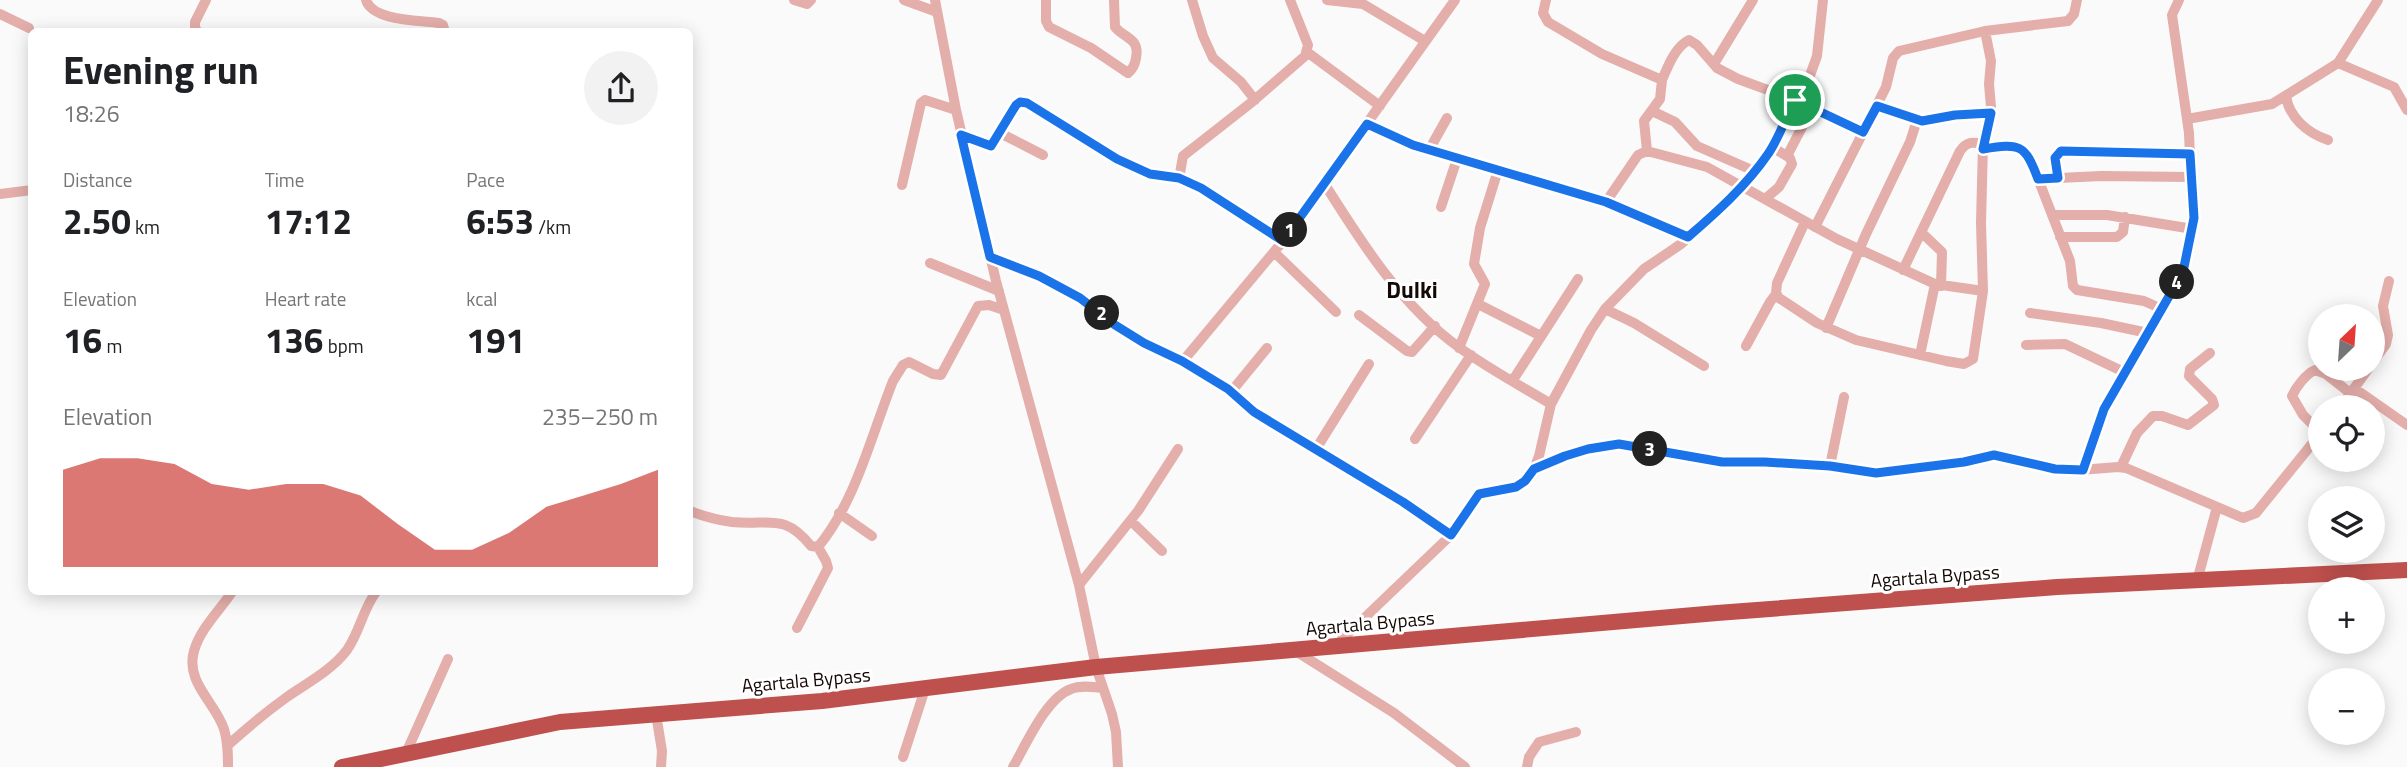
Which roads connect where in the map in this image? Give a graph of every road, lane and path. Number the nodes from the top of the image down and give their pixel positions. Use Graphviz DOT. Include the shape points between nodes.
graph roads {
  1 [pos="206,0"];
  2 [pos="366,0"];
  3 [pos="794,0"];
  4 [pos="811,0"];
  5 [pos="904,0"];
  6 [pos="1046,0"];
  7 [pos="1114,0"];
  8 [pos="1192,0"];
  9 [pos="1290,0"];
  10 [pos="1327,0"];
  11 [pos="1455,0"];
  12 [pos="1546,0"];
  13 [pos="1753,0"];
  14 [pos="1823,0"];
  15 [pos="2077,0"];
  16 [pos="2179,0"];
  17 [pos="2378,0"];
  18 [pos="936,6"];
  19 [pos="0,13"];
  20 [pos="29,28"];
  21 [pos="195,28"];
  22 [pos="444,28"];
  23 [pos="1985,31"];
  24 [pos="1425,41"];
  25 [pos="1307,52"];
  26 [pos="1714,64"];
  27 [pos="2338,64"];
  28 [pos="1662,80"];
  29 [pos="2286,96"];
  30 [pos="1255,100"];
  31 [pos="1795,100"];
  32 [pos="1380,106"];
  33 [pos="1877,106"];
  34 [pos="1812,108"];
  35 [pos="956,110"];
  36 [pos="2407,110"];
  37 [pos="1652,111"];
  38 [pos="1991,113"];
  39 [pos="1447,118"];
  40 [pos="2187,119"];
  41 [pos="1917,120"];
  42 [pos="1367,124"];
  43 [pos="1863,132"];
  44 [pos="1000,133"];
  45 [pos="961,135"];
  46 [pos="2328,140"];
  47 [pos="1983,146"];
  48 [pos="1772,147"];
  49 [pos="1429,150"];
  50 [pos="1647,151"];
  51 [pos="2190,154"];
  52 [pos="1043,155"];
  53 [pos="1787,156"];
  54 [pos="1457,159"];
  55 [pos="1497,170"];
  56 [pos="1754,171"];
  57 [pos="2191,177"];
  58 [pos="1179,178"];
  59 [pos="2058,178"];
  60 [pos="2038,179"];
  61 [pos="1324,183"];
  62 [pos="902,185"];
  63 [pos="1742,186"];
  64 [pos="28,190"];
  65 [pos="0,194"];
  66 [pos="1765,199"];
  67 [pos="1606,202"];
  68 [pos="1441,207"];
  69 [pos="2052,215"];
  70 [pos="2125,217"];
  71 [pos="1810,225"];
  72 [pos="2193,229"];
  73 [pos="1921,232"];
  74 [pos="1688,237"];
  75 [pos="2060,237"];
  76 [pos="1283,241"];
  77 [pos="1859,250"];
  78 [pos="1274,252"];
  79 [pos="990,257"];
  80 [pos="930,263"];
  81 [pos="1903,270"];
  82 [pos="1578,278"];
  83 [pos="2389,281"];
  84 [pos="1938,285"];
  85 [pos="999,291"];
  86 [pos="1983,291"];
  87 [pos="1776,294"];
  88 [pos="1478,304"];
  89 [pos="2383,304"];
  90 [pos="1605,309"];
  91 [pos="2162,309"];
  92 [pos="1004,310"];
  93 [pos="1336,312"];
  94 [pos="2030,313"];
  95 [pos="1359,315"];
  96 [pos="2385,318"];
  97 [pos="1434,326"];
  98 [pos="1826,328"];
  99 [pos="2148,333"];
  100 [pos="1541,336"];
  101 [pos="2026,345"];
  102 [pos="2385,345"];
  103 [pos="1746,346"];
  104 [pos="1267,348"];
  105 [pos="1459,348"];
  106 [pos="2210,354"];
  107 [pos="1471,355"];
  108 [pos="1920,355"];
  109 [pos="1182,361"];
  110 [pos="1369,364"];
  111 [pos="1704,366"];
  112 [pos="2124,372"];
  113 [pos="1513,380"];
  114 [pos="2359,382"];
  115 [pos="2352,391"];
  116 [pos="1231,392"];
  117 [pos="2349,395"];
  118 [pos="1844,397"];
  119 [pos="1551,404"];
  120 [pos="2308,420"];
  121 [pos="2407,425"];
  122 [pos="1415,439"];
  123 [pos="2308,448"];
  124 [pos="1178,449"];
  125 [pos="1316,449"];
  126 [pos="1830,466"];
  127 [pos="2121,467"];
  128 [pos="1534,469"];
  129 [pos="2083,470"];
  130 [pos="2217,507"];
  131 [pos="693,512"];
  132 [pos="839,513"];
  133 [pos="1131,522"];
  134 [pos="1451,535"];
  135 [pos="872,536"];
  136 [pos="818,547"];
  137 [pos="1162,551"];
  138 [pos="2407,570"];
  139 [pos="2197,581"];
  140 [pos="1079,585"];
  141 [pos="230,595"];
  142 [pos="374,595"];
  143 [pos="797,628"];
  144 [pos="1334,647"];
  145 [pos="1294,650"];
  146 [pos="448,659"];
  147 [pos="1096,667"];
  148 [pos="1103,688"];
  149 [pos="925,689"];
  150 [pos="656,714"];
  151 [pos="1576,732"];
  152 [pos="228,745"];
  153 [pos="406,753"];
  154 [pos="903,757"];
  155 [pos="380,764"];
  156 [pos="228,767"];
  157 [pos="342,767"];
  158 [pos="661,767"];
  159 [pos="1013,767"];
  160 [pos="1118,767"];
  161 [pos="1465,767"];
  162 [pos="1527,767"];
  1 -- 21 [label="street"];
  2 -- 22 [label="street" via="380,15 439,23"];
  3 -- 4 [label="street" via="807,4"];
  5 -- 18 [label="street"];
  6 -- 7 [label="street" via="1049,27 1128,73 1133,69 1136,45 1115,27"];
  8 -- 30 [label="street" via="1213,58"];
  9 -- 25 [label="street"];
  10 -- 24 [label="street" via="1363,4"];
  11 -- 24 [label="street"];
  12 -- 28 [label="street" via="1543,13 1548,22 1602,54"];
  13 -- 26 [label="street"];
  14 -- 31 [label="street" via="1817,56"];
  15 -- 23 [label="street" via="2068,21"];
  16 -- 40 [label="street" via="2172,15"];
  17 -- 27 [label="street"];
  18 -- 35 [label="street"];
  19 -- 20 [label="street"];
  23 -- 33 [label="street" via="1899,51"];
  23 -- 38 [label="street" via="1992,68"];
  24 -- 32 [label="street"];
  25 -- 30 [label="street"];
  25 -- 32 [label="street"];
  26 -- 28 [label="street" via="1689,40 1671,59"];
  26 -- 31 [label="street" via="1738,79"];
  27 -- 29 [label="street"];
  27 -- 36 [label="street" via="2394,87"];
  28 -- 37 [label="street" via="1660,99"];
  29 -- 40 [label="street" via="2264,106"];
  29 -- 46 [label="street" via="2289,112 2312,134"];
  30 -- 58 [label="street" via="1183,156"];
  31 -- 34 [label="street"];
  31 -- 48 [label="street"];
  32 -- 42 [label="street"];
  33 -- 41 [label="street"];
  33 -- 43 [label="street"];
  34 -- 43 [label="street"];
  34 -- 53 [label="street"];
  35 -- 45 [label="street"];
  35 -- 62 [label="street" via="932,101 921,103"];
  37 -- 50 [label="street" via="1644,121"];
  37 -- 56 [label="street" via="1675,122 1698,146"];
  38 -- 41 [label="street"];
  38 -- 47 [label="street"];
  39 -- 49 [label="street"];
  40 -- 51 [label="street"];
  41 -- 77 [label="street"];
  42 -- 49 [label="street"];
  42 -- 61 [label="street"];
  43 -- 71 [label="street"];
  44 -- 45 [label="street" via="991,146"];
  44 -- 52 [label="street"];
  44 -- 58 [label="street" via="1016,105 1027,103 1117,159 1150,174"];
  45 -- 79 [label="street"];
  47 -- 60 [label="street" via="2016,147 2030,158"];
  47 -- 73 [label="street" via="1971,141 1965,144"];
  47 -- 86 [label="street"];
  48 -- 53 [label="street"];
  48 -- 56 [label="street"];
  49 -- 54 [label="street"];
  50 -- 63 [label="street" via="1707,167"];
  50 -- 67 [label="street" via="1638,155"];
  51 -- 57 [label="street"];
  51 -- 59 [label="street" via="2061,151 2055,158"];
  53 -- 66 [label="street" via="1791,168"];
  54 -- 55 [label="street"];
  54 -- 68 [label="street"];
  55 -- 67 [label="street"];
  55 -- 88 [label="street" via="1474,264 1485,284"];
  56 -- 63 [label="street"];
  57 -- 59 [label="street"];
  57 -- 72 [label="street"];
  58 -- 76 [label="street"];
  59 -- 60 [label="street"];
  60 -- 69 [label="street"];
  61 -- 76 [label="street"];
  61 -- 97 [label="street" via="1380,265"];
  63 -- 66 [label="street"];
  63 -- 74 [label="street"];
  64 -- 65 [label="street"];
  66 -- 71 [label="street"];
  67 -- 74 [label="street"];
  69 -- 70 [label="street"];
  69 -- 75 [label="street"];
  70 -- 72 [label="street"];
  70 -- 75 [label="street" via="2123,232 2117,237"];
  71 -- 77 [label="street"];
  71 -- 87 [label="street" via="1783,268"];
  72 -- 91 [label="street" via="2183,272"];
  73 -- 81 [label="street"];
  73 -- 84 [label="street" via="1942,253"];
  74 -- 90 [label="street" via="1644,269"];
  75 -- 91 [label="street" via="2077,290 2144,301"];
  76 -- 78 [label="street"];
  77 -- 81 [label="street"];
  77 -- 98 [label="street"];
  78 -- 93 [label="street"];
  78 -- 109 [label="street"];
  79 -- 85 [label="street"];
  79 -- 109 [label="street" via="1080,298 1144,343"];
  80 -- 85 [label="street"];
  81 -- 84 [label="street"];
  82 -- 100 [label="street"];
  83 -- 89 [label="street"];
  84 -- 86 [label="street"];
  84 -- 108 [label="street"];
  85 -- 92 [label="street"];
  86 -- 108 [label="street" via="1973,359 1964,364"];
  87 -- 98 [label="street"];
  87 -- 103 [label="street"];
  88 -- 100 [label="street"];
  88 -- 105 [label="street"];
  90 -- 111 [label="street"];
  90 -- 119 [label="street"];
  91 -- 99 [label="street"];
  92 -- 132 [label="street" via="978,306 941,375 909,362 903,365"];
  92 -- 140 [label="street"];
  94 -- 99 [label="street"];
  95 -- 97 [label="street" via="1412,352"];
  96 -- 102 [label="street"];
  97 -- 105 [label="street"];
  98 -- 108 [label="street"];
  99 -- 112 [label="street"];
  100 -- 113 [label="street"];
  101 -- 112 [label="street" via="2065,344"];
  104 -- 116 [label="street"];
  105 -- 107 [label="street"];
  106 -- 127 [label="street" via="2190,369 2189,376 2214,405 2188,425 2153,416 2137,433"];
  107 -- 113 [label="street"];
  107 -- 122 [label="street"];
  109 -- 116 [label="street"];
  110 -- 125 [label="street"];
  112 -- 129 [label="street" via="2097,424"];
  113 -- 119 [label="street"];
  114 -- 115 [label="street"];
  115 -- 117 [label="street"];
  115 -- 120 [label="street" via="2326,374 2311,372 2291,396"];
  115 -- 121 [label="street"];
  116 -- 125 [label="street" via="1254,412"];
  118 -- 126 [label="street"];
  119 -- 128 [label="street"];
  123 -- 130 [label="street" via="2256,513 2243,518"];
  124 -- 133 [label="street"];
  125 -- 134 [label="street"];
  126 -- 128 [label="street" via="1722,462 1619,444 1588,449"];
  126 -- 129 [label="street" via="1884,472 2000,455 2055,469"];
  127 -- 129 [label="street"];
  127 -- 130 [label="street"];
  128 -- 134 [label="street" via="1516,487 1479,494"];
  130 -- 139 [label="street"];
  131 -- 136 [label="street" via="732,522 783,524"];
  132 -- 135 [label="street"];
  132 -- 136 [label="street"];
  133 -- 137 [label="street"];
  133 -- 140 [label="street"];
  134 -- 144 [label="street"];
  136 -- 143 [label="street" via="828,568"];
  138 -- 139 [label="highway, Agartala Bypass"];
  139 -- 144 [label="highway, Agartala Bypass" via="1717,613"];
  140 -- 147 [label="street"];
  141 -- 152 [label="street" via="199,639 193,658 197,683 219,719"];
  142 -- 152 [label="street" via="346,651"];
  144 -- 145 [label="highway, Agartala Bypass"];
  145 -- 147 [label="highway, Agartala Bypass"];
  145 -- 161 [label="street" via="1394,713"];
  146 -- 153 [label="street"];
  147 -- 148 [label="street"];
  147 -- 149 [label="highway, Agartala Bypass"];
  148 -- 159 [label="street" via="1069,689 1053,702"];
  148 -- 160 [label="street" via="1116,732"];
  149 -- 150 [label="highway, Agartala Bypass"];
  149 -- 154 [label="street"];
  150 -- 153 [label="highway, Agartala Bypass" via="560,722"];
  150 -- 158 [label="street"];
  151 -- 162 [label="street" via="1539,742"];
  152 -- 156 [label="street"];
  153 -- 155 [label="highway, Agartala Bypass"];
  155 -- 157 [label="highway, Agartala Bypass"];
}
